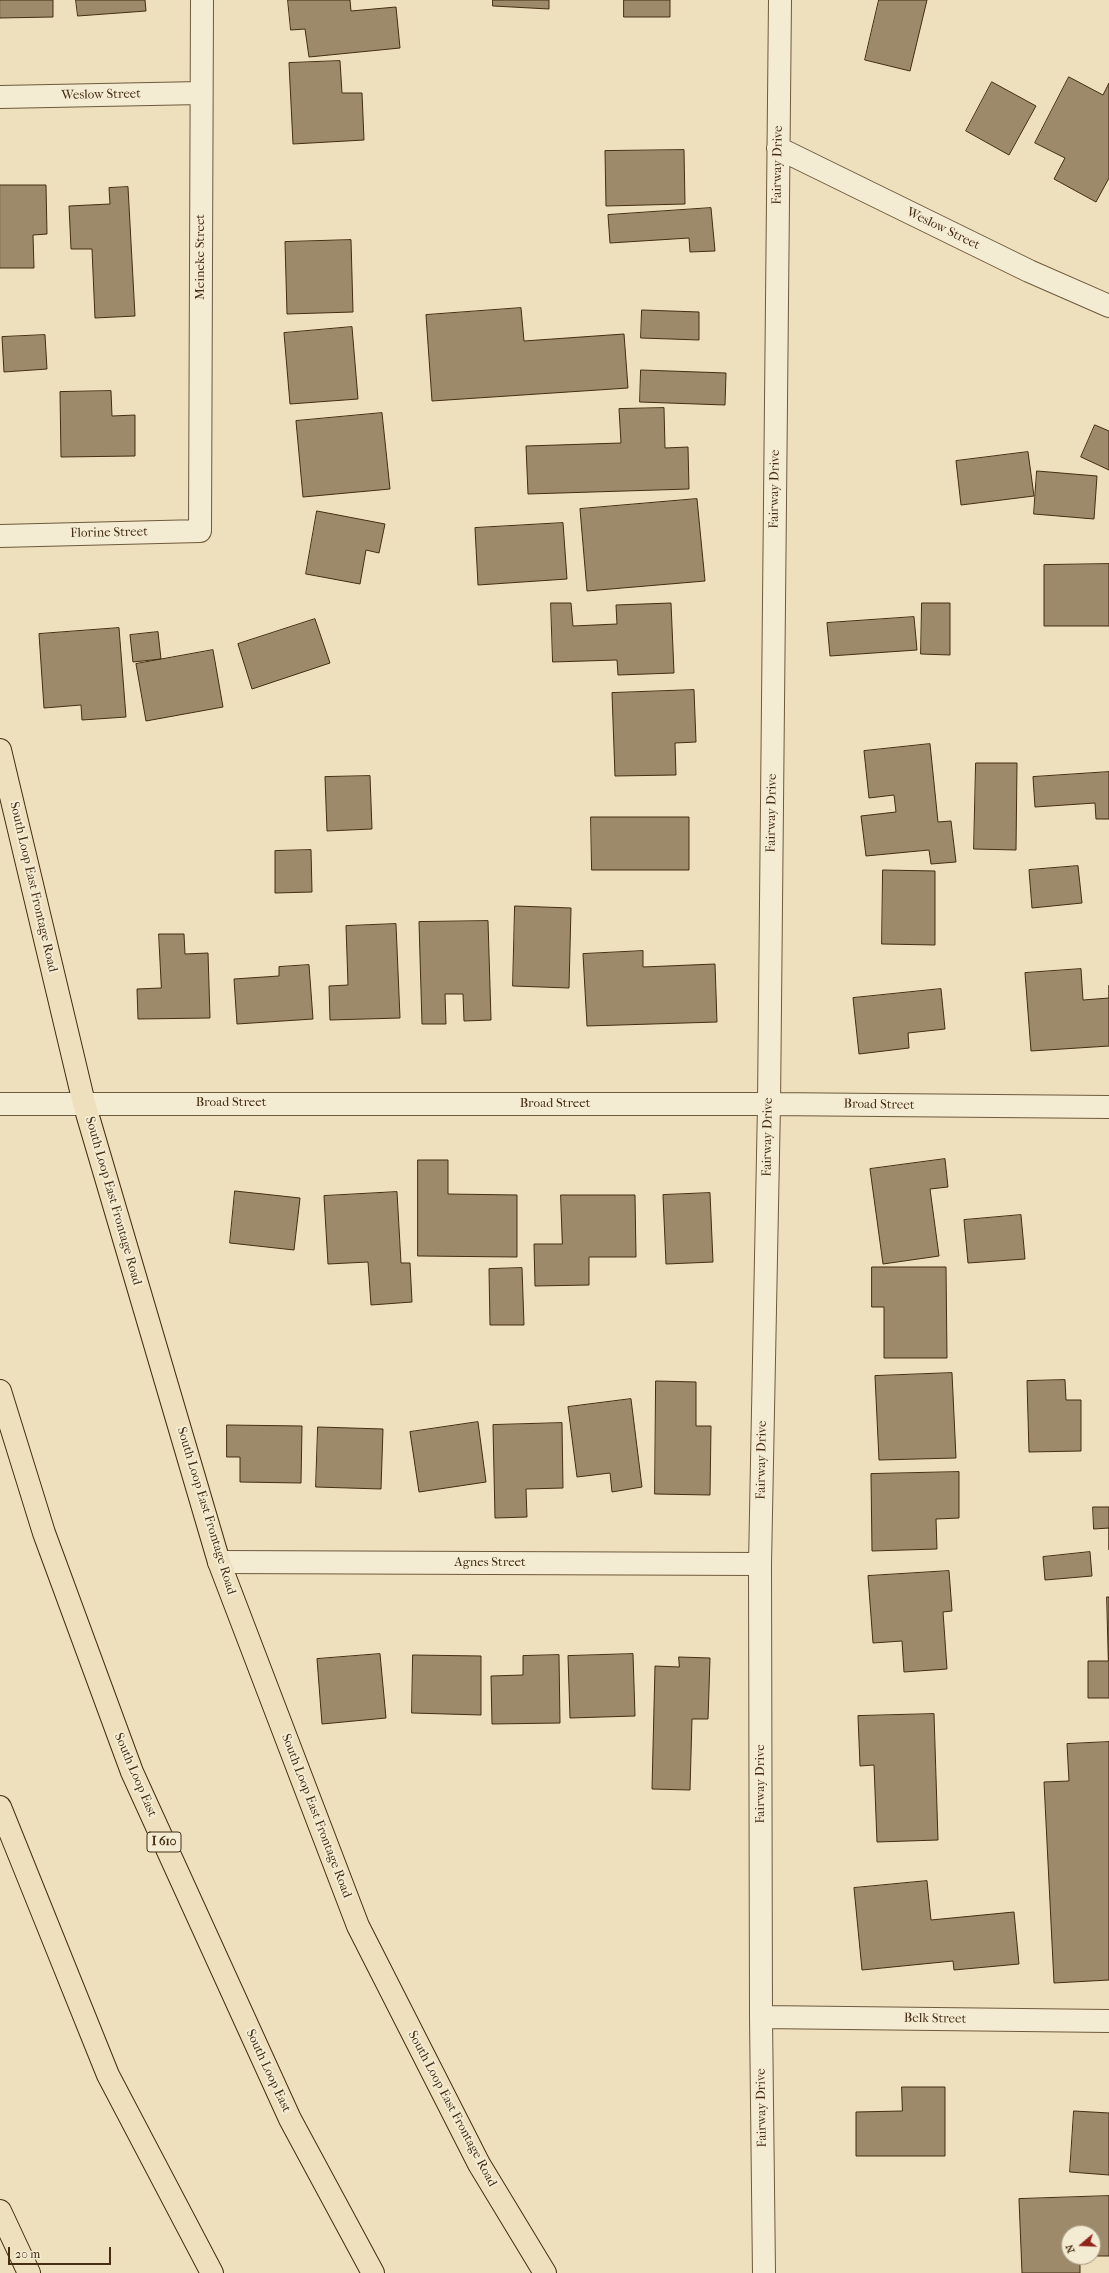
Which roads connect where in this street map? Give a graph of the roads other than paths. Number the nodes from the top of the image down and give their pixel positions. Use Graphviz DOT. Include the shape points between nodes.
graph roads {
  1 [pos="202,0"];
  2 [pos="780,0"];
  3 [pos="201,93"];
  4 [pos="0,97"];
  5 [pos="778,148"];
  6 [pos="1109,306"];
  7 [pos="200,514"];
  8 [pos="0,536"];
  9 [pos="0,750"];
  10 [pos="84,1103"];
  11 [pos="0,1104"];
  12 [pos="769,1104"];
  13 [pos="1109,1107"];
  14 [pos="0,1391"];
  15 [pos="219,1562"];
  16 [pos="760,1564"];
  17 [pos="0,1807"];
  18 [pos="761,2017"];
  19 [pos="1109,2021"];
  20 [pos="0,2211"];
  21 [pos="29,2273"];
  22 [pos="212,2273"];
  23 [pos="373,2273"];
  24 [pos="545,2273"];
  25 [pos="764,2273"];
  1 -- 3 [label="street, Meineke Street"];
  2 -- 5 [label="street, Fairway Drive"];
  3 -- 4 [label="street, Weslow Street"];
  3 -- 7 [label="street, Meineke Street"];
  5 -- 6 [label="street, Weslow Street" via="1029,271"];
  5 -- 12 [label="street, Fairway Drive"];
  7 -- 8 [label="street, Florine Street" via="200,531"];
  9 -- 10 [label="main road, South Loop East Frontage Road"];
  10 -- 11 [label="street, Broad Street"];
  10 -- 12 [label="street, Broad Street"];
  10 -- 15 [label="main road, South Loop East Frontage Road"];
  12 -- 13 [label="street, Broad Street"];
  12 -- 16 [label="street, Fairway Drive"];
  14 -- 23 [label="main road, South Loop East / I 610" via="44,1533 132,1772 290,2118"];
  15 -- 16 [label="street, Agnes Street"];
  15 -- 24 [label="main road, South Loop East Frontage Road" via="358,1926 478,2164"];
  16 -- 18 [label="street, Fairway Drive"];
  17 -- 22 [label="main road" via="108,2075"];
  18 -- 19 [label="street, Belk Street"];
  18 -- 25 [label="street, Fairway Drive"];
  20 -- 21 [label="main road"];
}
